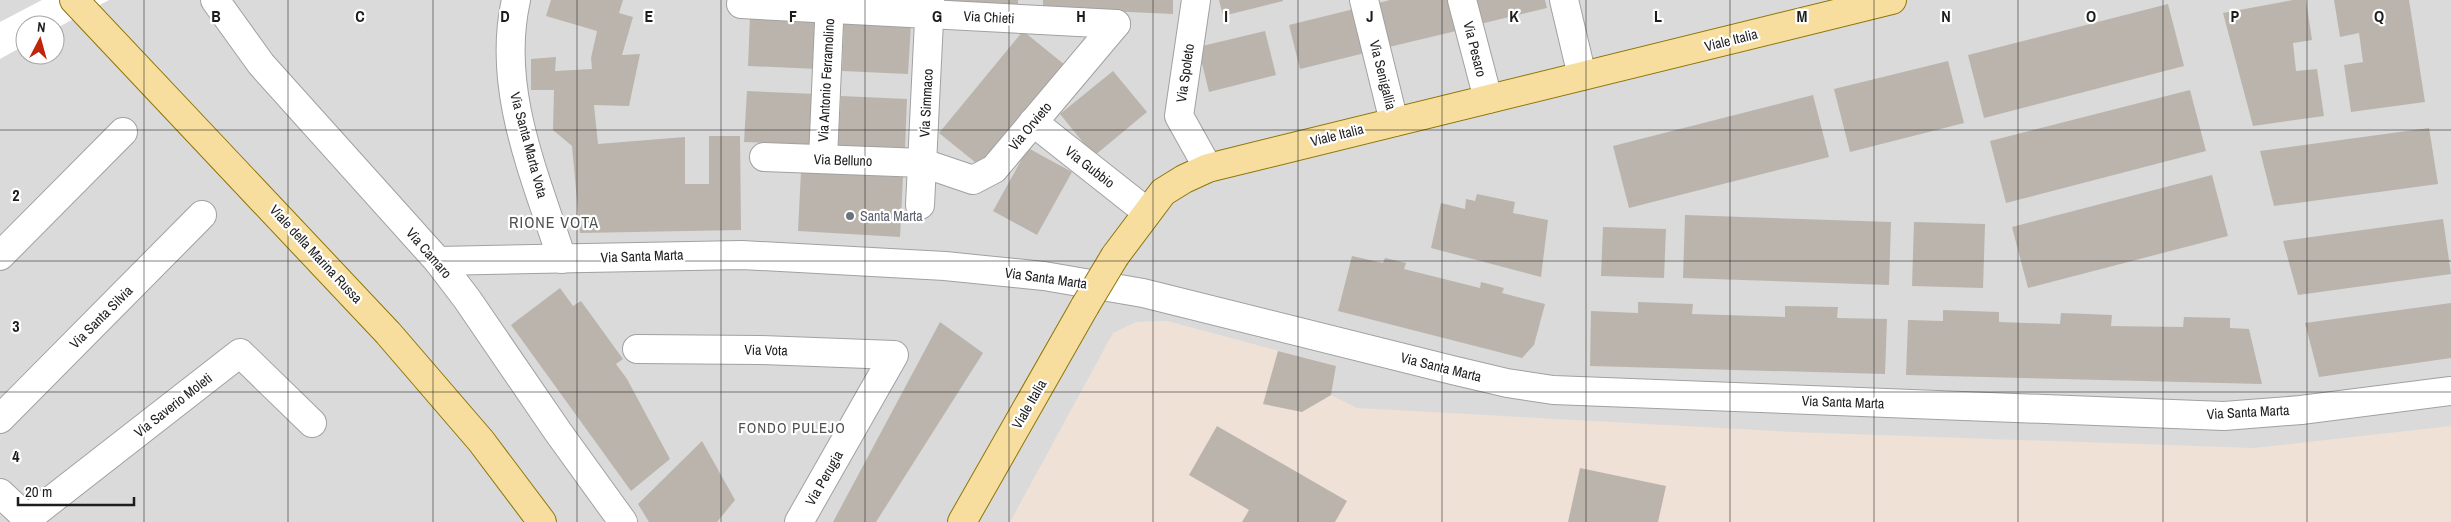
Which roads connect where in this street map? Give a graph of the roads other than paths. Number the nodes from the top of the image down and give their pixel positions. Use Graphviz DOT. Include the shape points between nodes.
graph roads {
  1 [pos="74,0"];
  2 [pos="215,0"];
  3 [pos="516,0"];
  4 [pos="1196,0"];
  5 [pos="1364,0"];
  6 [pos="1462,0"];
  7 [pos="1564,0"];
  8 [pos="1892,0"];
  9 [pos="741,4"];
  10 [pos="830,4"];
  11 [pos="930,7"];
  12 [pos="1030,10"];
  13 [pos="1116,24"];
  14 [pos="1582,76"];
  15 [pos="1488,99"];
  16 [pos="1033,122"];
  17 [pos="1394,122"];
  18 [pos="123,132"];
  19 [pos="764,157"];
  20 [pos="823,159"];
  21 [pos="923,163"];
  22 [pos="1208,168"];
  23 [pos="920,205"];
  24 [pos="1147,212"];
  25 [pos="202,215"];
  26 [pos="0,256"];
  27 [pos="562,259"];
  28 [pos="438,261"];
  29 [pos="637,349"];
  30 [pos="894,355"];
  31 [pos="2451,391"];
  32 [pos="0,419"];
  33 [pos="312,423"];
  34 [pos="0,493"];
  35 [pos="29,520"];
  36 [pos="542,522"];
  37 [pos="623,522"];
  38 [pos="799,522"];
  39 [pos="962,522"];
  1 -- 36 [label="main road, Viale della Marina Russa" via="388,333 480,441"];
  2 -- 28 [label="street, Via Camaro" via="267,72"];
  3 -- 27 [label="street, Via Santa Marta Vota" via="510,46 516,107"];
  4 -- 22 [label="street, Via Spoleto" via="1179,116"];
  5 -- 17 [label="street, Via Senigallia"];
  6 -- 15 [label="street, Via Pesaro"];
  7 -- 14 [label="street"];
  8 -- 14 [label="main road, Viale Italia"];
  9 -- 10 [label="street, Via Chieti"];
  10 -- 11 [label="street, Via Chieti"];
  10 -- 20 [label="street, Via Antonio Ferramolino"];
  11 -- 12 [label="street, Via Chieti"];
  11 -- 21 [label="street, Via Simmaco"];
  12 -- 13 [label="street, Via Chieti"];
  13 -- 16 [label="street, Via Orvieto"];
  14 -- 15 [label="main road, Viale Italia"];
  15 -- 17 [label="main road, Viale Italia"];
  16 -- 21 [label="street, Via Orvieto" via="994,169 973,180"];
  16 -- 24 [label="street, Via Gubbio"];
  17 -- 22 [label="main road, Viale Italia"];
  18 -- 26 [label="street"];
  19 -- 20 [label="street, Via Belluno"];
  20 -- 21 [label="street, Via Belluno"];
  21 -- 23 [label="street, Via Simmaco"];
  22 -- 24 [label="main road, Viale Italia" via="1163,192"];
  24 -- 39 [label="main road, Viale Italia, bridge" via="1085,306"];
  25 -- 32 [label="street, Via Santa Silvia"];
  27 -- 28 [label="street, Via Santa Marta"];
  27 -- 31 [label="street, Via Santa Marta" via="770,256 945,266 1044,276 1143,293 1452,370 1553,390 2224,416"];
  28 -- 37 [label="street, Via Camaro"];
  29 -- 30 [label="street, Via Vota"];
  30 -- 38 [label="street, Via Perugia"];
  33 -- 35 [label="street, Via Saverio Moleti" via="240,353"];
  34 -- 35 [label="street"];
}
